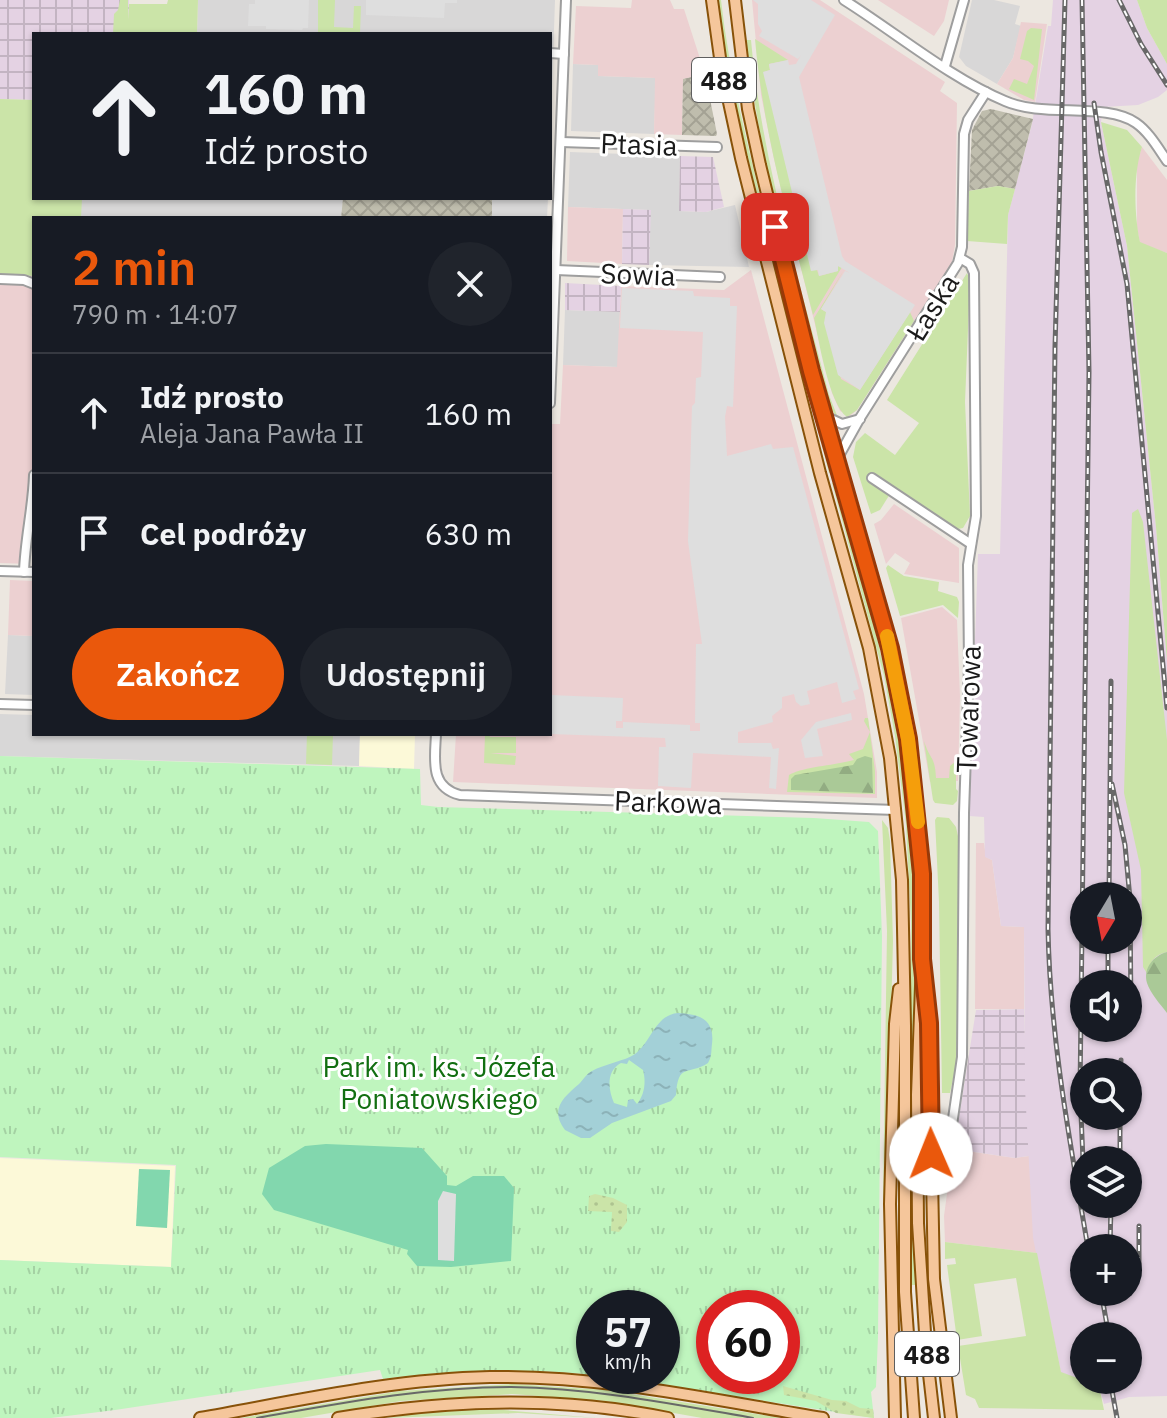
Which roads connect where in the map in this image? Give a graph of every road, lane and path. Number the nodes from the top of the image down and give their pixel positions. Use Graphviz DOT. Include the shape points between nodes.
graph roads {
  1 [pos="566,0"];
  2 [pos="712,0"];
  3 [pos="735,0"];
  4 [pos="844,0"];
  5 [pos="964,0"];
  6 [pos="552,53"];
  7 [pos="564,54"];
  8 [pos="945,66"];
  9 [pos="986,92"];
  10 [pos="561,142"];
  11 [pos="717,147"];
  12 [pos="1167,161"];
  13 [pos="960,258"];
  14 [pos="556,270"];
  15 [pos="720,277"];
  16 [pos="0,279"];
  17 [pos="32,283"];
  18 [pos="552,359"];
  19 [pos="823,414"];
  20 [pos="860,418"];
  21 [pos="836,461"];
  22 [pos="872,478"];
  23 [pos="32,505"];
  24 [pos="971,544"];
  25 [pos="0,571"];
  26 [pos="24,572"];
  27 [pos="32,572"];
  28 [pos="0,704"];
  29 [pos="32,705"];
  30 [pos="436,736"];
  31 [pos="896,810"];
  32 [pos="902,959"];
  33 [pos="922,959"];
  34 [pos="946,1166"];
  35 [pos="200,1418"];
  36 [pos="338,1418"];
  37 [pos="668,1418"];
  38 [pos="823,1418"];
  39 [pos="895,1418"];
  40 [pos="914,1418"];
  41 [pos="934,1418"];
  42 [pos="951,1418"];
  1 -- 7 [label="street"];
  2 -- 31 [label="main road, 488" via="741,158 876,679"];
  3 -- 19 [label="main road, 488" via="757,154"];
  4 -- 8 [label="street"];
  5 -- 8 [label="street"];
  6 -- 7 [label="street"];
  7 -- 10 [label="street"];
  8 -- 9 [label="street"];
  9 -- 12 [label="street" via="1028,109 1126,118 1145,131"];
  9 -- 13 [label="street, Łaska" via="964,134"];
  10 -- 11 [label="street, Ptasia"];
  10 -- 14 [label="street"];
  13 -- 20 [label="street, Łaska"];
  13 -- 24 [label="street, Towarowa" via="974,273 976,516"];
  14 -- 15 [label="street, Sowia"];
  14 -- 18 [label="street"];
  16 -- 17 [label="street"];
  19 -- 20 [label="street" via="842,424"];
  19 -- 21 [label="main road, 488"];
  20 -- 21 [label="street, Łaska"];
  21 -- 33 [label="main road, 488" via="890,648 908,739 920,842"];
  22 -- 24 [label="street"];
  23 -- 26 [label="street"];
  24 -- 34 [label="street, Towarowa" via="962,1057"];
  25 -- 26 [label="street"];
  26 -- 27 [label="street"];
  28 -- 29 [label="street"];
  30 -- 31 [label="street, Parkowa" via="435,774 442,786 460,795"];
  31 -- 32 [label="main road, 488"];
  32 -- 39 [label="main road" via="890,1204"];
  32 -- 40 [label="main road, 488" via="905,1292"];
  33 -- 41 [label="main road, 488" via="917,1095 922,1291"];
  33 -- 42 [label="main road" via="929,1023 934,1279"];
  35 -- 38 [label="main road" via="384,1385 512,1377 627,1386"];
  36 -- 37 [label="main road" via="432,1404 491,1402 586,1405"];
}
